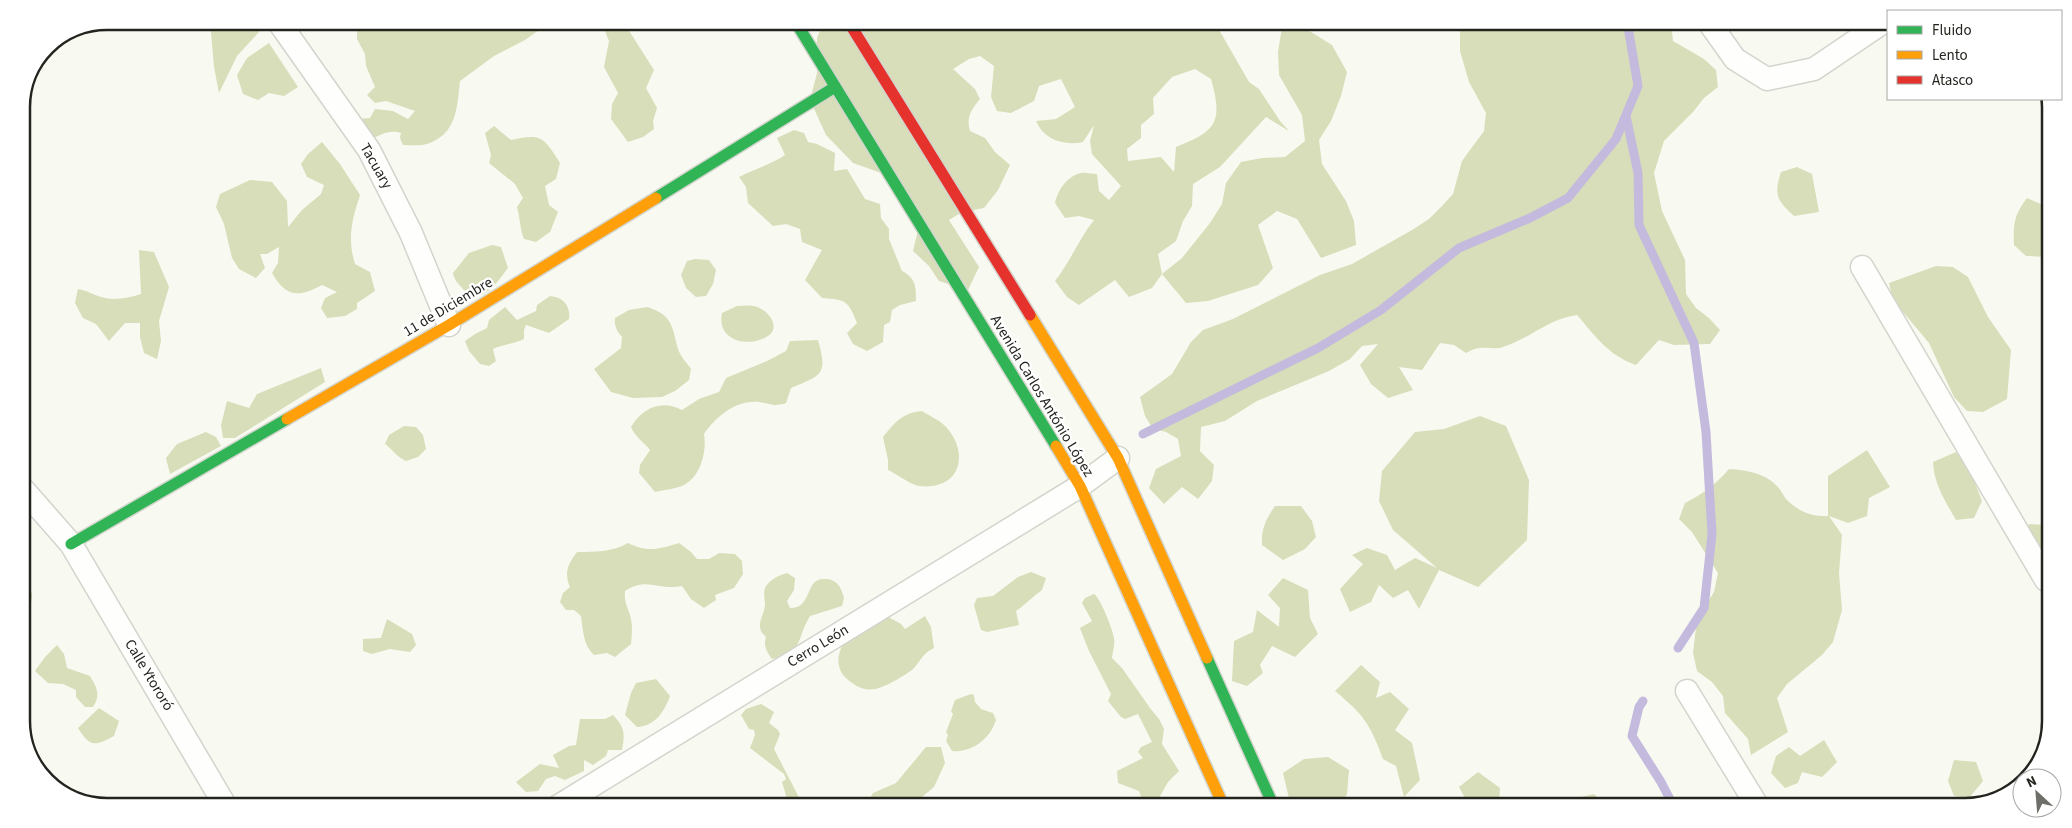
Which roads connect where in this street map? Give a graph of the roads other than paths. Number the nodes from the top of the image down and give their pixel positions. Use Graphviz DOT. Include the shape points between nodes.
graph roads {
  1 [pos="284,30"];
  2 [pos="800,30"];
  3 [pos="854,30"];
  4 [pos="1714,30"];
  5 [pos="1872,30"];
  6 [pos="835,87"];
  7 [pos="1862,267"];
  8 [pos="449,325"];
  9 [pos="1118,458"];
  10 [pos="1080,486"];
  11 [pos="30,496"];
  12 [pos="71,544"];
  13 [pos="2042,573"];
  14 [pos="1687,691"];
  15 [pos="221,798"];
  16 [pos="572,798"];
  17 [pos="1216,798"];
  18 [pos="1270,798"];
  19 [pos="1752,798"];
  1 -- 8 [label="street, Tacuary" via="368,150 411,234"];
  2 -- 6 [label="main road, Avenida Carlos António López"];
  3 -- 9 [label="main road, Avenida Carlos António López"];
  4 -- 5 [label="street" via="1735,60 1767,79 1814,69"];
  6 -- 8 [label="main road, 11 de Diciembre"];
  6 -- 10 [label="main road, Avenida Carlos António López"];
  7 -- 13 [label="street"];
  8 -- 12 [label="main road, 11 de Diciembre"];
  9 -- 10 [label="street, Cerro León"];
  9 -- 18 [label="main road, Avenida Carlos António López"];
  10 -- 16 [label="street, Cerro León"];
  10 -- 17 [label="main road, Avenida Carlos António López"];
  11 -- 12 [label="street, Calle Ytororó"];
  12 -- 15 [label="street, Calle Ytororó"];
  14 -- 19 [label="street"];
}
